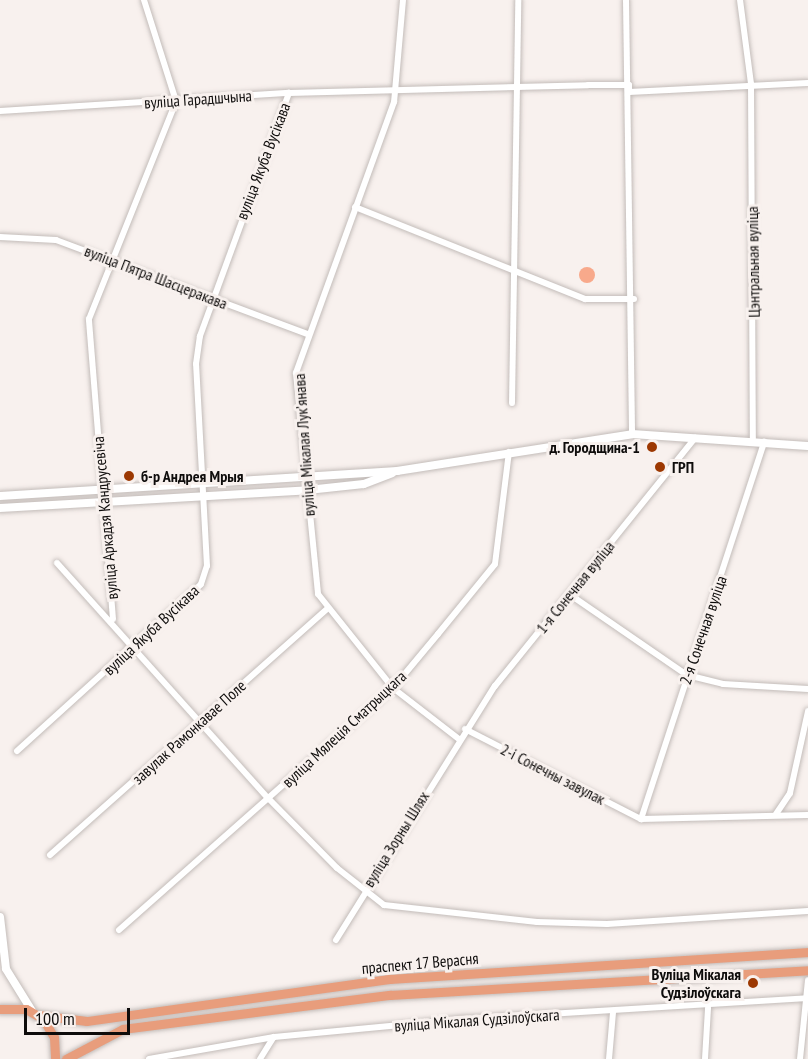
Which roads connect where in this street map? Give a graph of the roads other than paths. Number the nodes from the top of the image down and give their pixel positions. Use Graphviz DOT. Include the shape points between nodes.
graph roads {
  1 [pos="144,0"];
  2 [pos="403,0"];
  3 [pos="518,0"];
  4 [pos="626,0"];
  5 [pos="740,0"];
  6 [pos="808,83"];
  7 [pos="751,84"];
  8 [pos="517,86"];
  9 [pos="629,88"];
  10 [pos="396,91"];
  11 [pos="289,93"];
  12 [pos="176,100"];
  13 [pos="0,111"];
  14 [pos="355,207"];
  15 [pos="0,237"];
  16 [pos="112,258"];
  17 [pos="516,272"];
  18 [pos="211,297"];
  19 [pos="634,299"];
  20 [pos="307,334"];
  21 [pos="512,403"];
  22 [pos="632,434"];
  23 [pos="695,438"];
  24 [pos="753,440"];
  25 [pos="765,442"];
  26 [pos="808,446"];
  27 [pos="509,451"];
  28 [pos="397,471"];
  29 [pos="307,478"];
  30 [pos="205,483"];
  31 [pos="308,490"];
  32 [pos="103,491"];
  33 [pos="205,495"];
  34 [pos="0,496"];
  35 [pos="104,502"];
  36 [pos="0,508"];
  37 [pos="57,563"];
  38 [pos="569,594"];
  39 [pos="327,609"];
  40 [pos="113,620"];
  41 [pos="136,645"];
  42 [pos="687,675"];
  43 [pos="393,688"];
  44 [pos="808,688"];
  45 [pos="808,711"];
  46 [pos="202,721"];
  47 [pos="465,729"];
  48 [pos="459,739"];
  49 [pos="17,751"];
  50 [pos="269,799"];
  51 [pos="773,814"];
  52 [pos="808,815"];
  53 [pos="641,819"];
  54 [pos="50,855"];
  55 [pos="364,890"];
  56 [pos="808,910"];
  57 [pos="0,917"];
  58 [pos="119,930"];
  59 [pos="336,940"];
  60 [pos="808,952"];
  61 [pos="808,970"];
  62 [pos="808,980"];
  63 [pos="806,999"];
  64 [pos="708,1008"];
  65 [pos="0,1010"];
  66 [pos="613,1012"];
  67 [pos="35,1013"];
  68 [pos="274,1037"];
  69 [pos="55,1059"];
  70 [pos="66,1059"];
  71 [pos="149,1059"];
  72 [pos="260,1059"];
  73 [pos="609,1059"];
  74 [pos="705,1059"];
  75 [pos="800,1059"];
  1 -- 12 [label="street"];
  2 -- 10 [label="street, вуліца Мікалая Лукʼянава"];
  3 -- 8 [label="street"];
  4 -- 9 [label="street"];
  5 -- 7 [label="street, Цэнтральная вуліца"];
  6 -- 7 [label="street"];
  7 -- 9 [label="street"];
  7 -- 24 [label="street, Цэнтральная вуліца"];
  8 -- 9 [label="street"];
  8 -- 10 [label="street"];
  8 -- 17 [label="street"];
  9 -- 19 [label="street"];
  10 -- 11 [label="street, вуліца Гарадшчына"];
  10 -- 14 [label="street, вуліца Мікалая Лукʼянава"];
  11 -- 12 [label="street, вуліца Гарадшчына"];
  11 -- 18 [label="street, вуліца Якуба Вусікава"];
  12 -- 13 [label="street, вуліца Гарадшчына"];
  12 -- 16 [label="street, вуліца Аркадзя Кандрусевіча"];
  14 -- 17 [label="street"];
  14 -- 20 [label="street, вуліца Мікалая Лукʼянава"];
  15 -- 16 [label="street, вуліца Пятра Шасцеракава" via="56,240"];
  16 -- 18 [label="street, вуліца Пятра Шасцеракава"];
  16 -- 32 [label="street, вуліца Аркадзя Кандрусевіча" via="89,319"];
  17 -- 19 [label="street" via="585,299"];
  17 -- 21 [label="street"];
  18 -- 20 [label="street, вуліца Пятра Шасцеракава"];
  18 -- 30 [label="street, вуліца Якуба Вусікава" via="196,364"];
  19 -- 22 [label="street"];
  20 -- 29 [label="street, вуліца Мікалая Лукʼянава" via="296,373"];
  22 -- 23 [label="main road"];
  22 -- 27 [label="main road"];
  23 -- 24 [label="main road"];
  23 -- 38 [label="street, 1-я Сонечная вуліца"];
  24 -- 25 [label="main road"];
  25 -- 26 [label="main road"];
  25 -- 42 [label="street, 2-я Сонечная вуліца"];
  27 -- 28 [label="main road"];
  27 -- 43 [label="street, вуліца Мялеція Сматрыцкага" via="495,564"];
  28 -- 29 [label="main road"];
  28 -- 31 [label="main road" via="364,484"];
  29 -- 30 [label="main road"];
  29 -- 31 [label="street, вуліца Мікалая Лукʼянава"];
  30 -- 32 [label="main road"];
  30 -- 33 [label="street, вуліца Якуба Вусікава"];
  31 -- 33 [label="main road"];
  31 -- 39 [label="street, вуліца Мікалая Лукʼянава" via="314,577"];
  32 -- 34 [label="main road"];
  32 -- 35 [label="street, вуліца Аркадзя Кандрусевіча"];
  33 -- 35 [label="main road"];
  33 -- 41 [label="street, вуліца Якуба Вусікава" via="207,566 201,584"];
  35 -- 36 [label="main road"];
  35 -- 40 [label="street, вуліца Аркадзя Кандрусевіча"];
  37 -- 40 [label="street"];
  38 -- 42 [label="street"];
  38 -- 47 [label="street, 1-я Сонечная вуліца"];
  39 -- 43 [label="street, вуліца Мікалая Лукʼянава"];
  39 -- 46 [label="street, завулак Рамонкавае Поле"];
  40 -- 41 [label="street, вуліца Аркадзя Кандрусевіча"];
  41 -- 46 [label="street, вуліца Аркадзя Кандрусевіча"];
  41 -- 49 [label="street, вуліца Якуба Вусікава"];
  42 -- 44 [label="street" via="723,684"];
  42 -- 53 [label="street, 2-я Сонечная вуліца"];
  43 -- 48 [label="street, вуліца Мікалая Лукʼянава"];
  43 -- 50 [label="street, вуліца Мялеція Сматрыцкага"];
  45 -- 51 [label="street" via="788,800"];
  46 -- 50 [label="street, вуліца Аркадзя Кандрусевіча"];
  46 -- 54 [label="street, завулак Рамонкавае Поле"];
  47 -- 48 [label="street, 1-я Сонечная вуліца"];
  47 -- 53 [label="street, 2-і Сонечны завулак"];
  48 -- 55 [label="street, вуліца Зорны Шлях"];
  50 -- 55 [label="street, вуліца Аркадзя Кандрусевіча"];
  50 -- 58 [label="street, вуліца Мялеція Сматрыцкага"];
  51 -- 52 [label="street"];
  51 -- 53 [label="street"];
  55 -- 56 [label="street" via="384,905 537,922 660,922"];
  55 -- 59 [label="street, вуліца Зорны Шлях"];
  57 -- 67 [label="main road" via="6,969"];
  60 -- 67 [label="main road, праспект 17 Верасня" via="390,979 87,1021"];
  61 -- 70 [label="main road, праспект 17 Верасня" via="390,994 123,1029"];
  62 -- 63 [label="street"];
  63 -- 64 [label="street, вуліца Мікалая Судзілоўскага"];
  63 -- 75 [label="street"];
  64 -- 66 [label="street, вуліца Мікалая Судзілоўскага"];
  64 -- 74 [label="street"];
  65 -- 67 [label="main road, праспект 17 Верасня"];
  66 -- 68 [label="street, вуліца Мікалая Судзілоўскага"];
  66 -- 73 [label="street"];
  67 -- 69 [label="main road" via="54,1037"];
  68 -- 71 [label="street, вуліца Мікалая Судзілоўскага"];
  68 -- 72 [label="street"];
}
